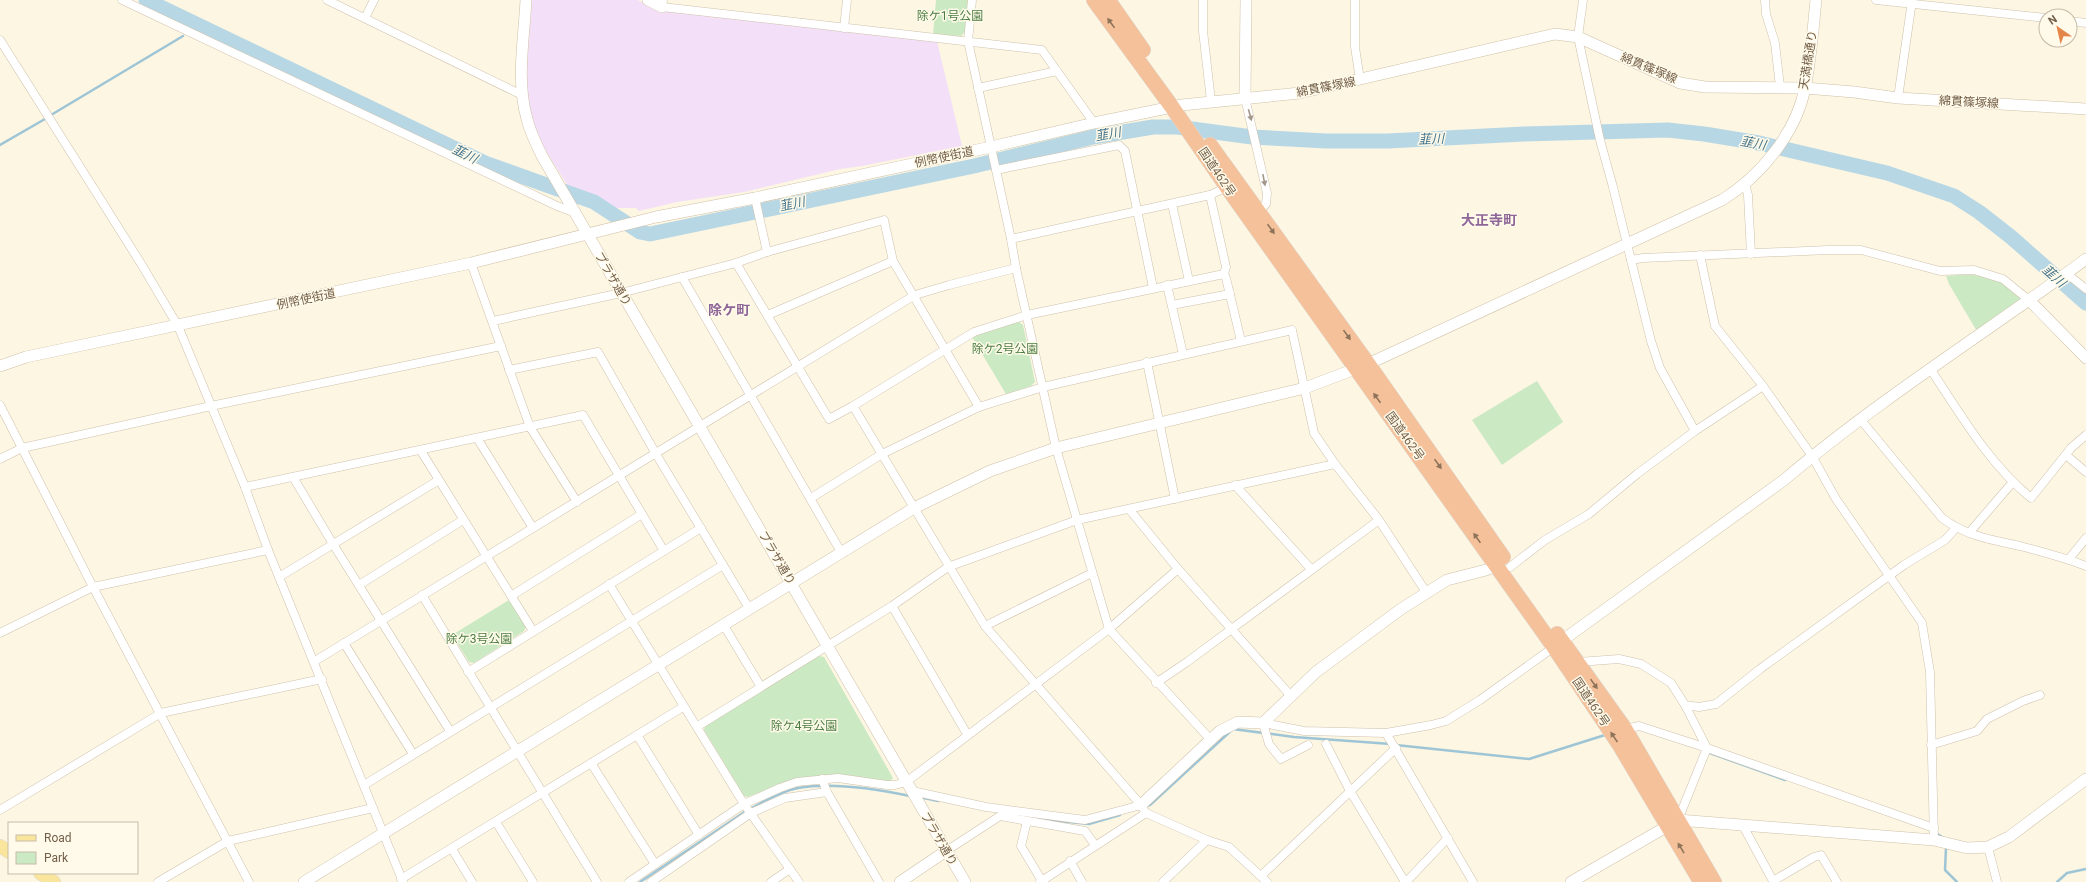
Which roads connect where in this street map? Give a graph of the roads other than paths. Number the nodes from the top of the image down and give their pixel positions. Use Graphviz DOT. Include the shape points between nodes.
graph roads {
  1 [pos="122,0"];
  2 [pos="327,0"];
  3 [pos="374,0"];
  4 [pos="526,0"];
  5 [pos="648,0"];
  6 [pos="847,0"];
  7 [pos="972,0"];
  8 [pos="1094,0"];
  9 [pos="1108,0"];
  10 [pos="1203,0"];
  11 [pos="1246,0"];
  12 [pos="1355,0"];
  13 [pos="1583,0"];
  14 [pos="1765,0"];
  15 [pos="1816,0"];
  16 [pos="1876,0"];
  17 [pos="1911,2"];
  18 [pos="662,4"];
  19 [pos="2038,17"];
  20 [pos="365,18"];
  21 [pos="844,28"];
  22 [pos="1578,37"];
  23 [pos="0,40"];
  24 [pos="968,41"];
  25 [pos="1057,71"];
  26 [pos="1360,80"];
  27 [pos="1780,87"];
  28 [pos="978,88"];
  29 [pos="1805,88"];
  30 [pos="522,95"];
  31 [pos="1245,98"];
  32 [pos="1898,98"];
  33 [pos="1211,101"];
  34 [pos="1177,106"];
  35 [pos="2086,108"];
  36 [pos="1094,123"];
  37 [pos="1201,141"];
  38 [pos="991,148"];
  39 [pos="996,170"];
  40 [pos="1745,183"];
  41 [pos="1227,188"];
  42 [pos="1210,195"];
  43 [pos="755,198"];
  44 [pos="1172,204"];
  45 [pos="1136,212"];
  46 [pos="1258,212"];
  47 [pos="576,213"];
  48 [pos="588,235"];
  49 [pos="1012,239"];
  50 [pos="1628,245"];
  51 [pos="768,252"];
  52 [pos="1751,254"];
  53 [pos="1700,255"];
  54 [pos="2086,259"];
  55 [pos="1632,260"];
  56 [pos="893,261"];
  57 [pos="736,263"];
  58 [pos="471,264"];
  59 [pos="1016,268"];
  60 [pos="1224,274"];
  61 [pos="2066,274"];
  62 [pos="682,277"];
  63 [pos="1189,281"];
  64 [pos="1167,285"];
  65 [pos="1153,288"];
  66 [pos="2086,289"];
  67 [pos="621,293"];
  68 [pos="1230,294"];
  69 [pos="915,296"];
  70 [pos="2030,300"];
  71 [pos="1172,305"];
  72 [pos="768,315"];
  73 [pos="1027,315"];
  74 [pos="493,321"];
  75 [pos="178,326"];
  76 [pos="1241,342"];
  77 [pos="501,346"];
  78 [pos="946,349"];
  79 [pos="1183,354"];
  80 [pos="2086,358"];
  81 [pos="1147,362"];
  82 [pos="0,366"];
  83 [pos="798,366"];
  84 [pos="1361,366"];
  85 [pos="509,370"];
  86 [pos="1931,370"];
  87 [pos="1763,386"];
  88 [pos="1043,387"];
  89 [pos="1305,388"];
  90 [pos="751,394"];
  91 [pos="0,405"];
  92 [pos="211,406"];
  93 [pos="853,406"];
  94 [pos="979,407"];
  95 [pos="1861,420"];
  96 [pos="1160,423"];
  97 [pos="530,427"];
  98 [pos="699,427"];
  99 [pos="1695,431"];
  100 [pos="2086,435"];
  101 [pos="477,438"];
  102 [pos="22,448"];
  103 [pos="1056,448"];
  104 [pos="421,451"];
  105 [pos="656,454"];
  106 [pos="882,454"];
  107 [pos="2066,455"];
  108 [pos="1812,456"];
  109 [pos="0,459"];
  110 [pos="1335,464"];
  111 [pos="2086,472"];
  112 [pos="619,475"];
  113 [pos="293,477"];
  114 [pos="439,480"];
  115 [pos="2012,483"];
  116 [pos="1235,486"];
  117 [pos="246,487"];
  118 [pos="811,498"];
  119 [pos="1175,499"];
  120 [pos="577,502"];
  121 [pos="914,508"];
  122 [pos="1129,509"];
  123 [pos="642,514"];
  124 [pos="463,520"];
  125 [pos="1077,520"];
  126 [pos="1379,520"];
  127 [pos="533,528"];
  128 [pos="701,528"];
  129 [pos="1956,528"];
  130 [pos="1969,533"];
  131 [pos="2086,538"];
  132 [pos="332,544"];
  133 [pos="268,550"];
  134 [pos="664,551"];
  135 [pos="841,552"];
  136 [pos="486,556"];
  137 [pos="2069,559"];
  138 [pos="723,565"];
  139 [pos="2086,566"];
  140 [pos="948,567"];
  141 [pos="1503,567"];
  142 [pos="1178,568"];
  143 [pos="1311,569"];
  144 [pos="1092,573"];
  145 [pos="279,576"];
  146 [pos="1889,578"];
  147 [pos="791,582"];
  148 [pos="609,584"];
  149 [pos="359,585"];
  150 [pos="93,587"];
  151 [pos="1426,592"];
  152 [pos="422,595"];
  153 [pos="511,596"];
  154 [pos="892,606"];
  155 [pos="749,608"];
  156 [pos="380,619"];
  157 [pos="631,621"];
  158 [pos="723,624"];
  159 [pos="985,626"];
  160 [pos="1109,629"];
  161 [pos="1231,629"];
  162 [pos="532,630"];
  163 [pos="0,633"];
  164 [pos="344,643"];
  165 [pos="1558,644"];
  166 [pos="827,646"];
  167 [pos="315,661"];
  168 [pos="1578,662"];
  169 [pos="657,665"];
  170 [pos="468,672"];
  171 [pos="322,679"];
  172 [pos="1156,683"];
  173 [pos="1034,684"];
  174 [pos="761,687"];
  175 [pos="2040,695"];
  176 [pos="1291,696"];
  177 [pos="1685,705"];
  178 [pos="684,707"];
  179 [pos="490,708"];
  180 [pos="161,713"];
  181 [pos="1263,723"];
  182 [pos="698,726"];
  183 [pos="1625,729"];
  184 [pos="450,731"];
  185 [pos="1386,733"];
  186 [pos="967,734"];
  187 [pos="637,735"];
  188 [pos="1210,740"];
  189 [pos="1326,744"];
  190 [pos="1308,745"];
  191 [pos="1931,745"];
  192 [pos="1396,748"];
  193 [pos="517,750"];
  194 [pos="1706,751"];
  195 [pos="413,754"];
  196 [pos="591,763"];
  197 [pos="822,779"];
  198 [pos="2086,779"];
  199 [pos="364,785"];
  200 [pos="909,786"];
  201 [pos="1350,791"];
  202 [pos="827,792"];
  203 [pos="543,793"];
  204 [pos="744,804"];
  205 [pos="373,808"];
  206 [pos="1144,809"];
  207 [pos="0,810"];
  208 [pos="751,813"];
  209 [pos="1027,821"];
  210 [pos="496,822"];
  211 [pos="1673,823"];
  212 [pos="1742,824"];
  213 [pos="1934,828"];
  214 [pos="383,833"];
  215 [pos="699,835"];
  216 [pos="1448,838"];
  217 [pos="1207,840"];
  218 [pos="1934,840"];
  219 [pos="228,841"];
  220 [pos="1095,845"];
  221 [pos="1988,847"];
  222 [pos="452,849"];
  223 [pos="946,851"];
  224 [pos="1070,861"];
  225 [pos="655,864"];
  226 [pos="790,869"];
  227 [pos="42,874"];
  228 [pos="1264,879"];
  229 [pos="402,880"];
  230 [pos="1041,881"];
  231 [pos="1774,881"];
  232 [pos="54,882"];
  233 [pos="158,882"];
  234 [pos="249,882"];
  235 [pos="304,882"];
  236 [pos="472,882"];
  237 [pos="533,882"];
  238 [pos="597,882"];
  239 [pos="629,882"];
  240 [pos="651,882"];
  241 [pos="771,882"];
  242 [pos="799,882"];
  243 [pos="879,882"];
  244 [pos="900,882"];
  245 [pos="964,882"];
  246 [pos="1082,882"];
  247 [pos="1163,882"];
  248 [pos="1405,882"];
  249 [pos="1473,882"];
  250 [pos="1571,882"];
  251 [pos="1701,882"];
  252 [pos="1714,882"];
  253 [pos="1837,882"];
  254 [pos="1997,882"];
  1 -- 47 [label="street"];
  2 -- 20 [label="street"];
  3 -- 20 [label="street"];
  4 -- 30 [label="street, プラザ通り"];
  5 -- 18 [label="street"];
  6 -- 21 [label="street"];
  7 -- 24 [label="street"];
  34 -- 8 [label="highway, 国道462号, one-way"];
  9 -- 34 [label="highway, 国道462号"];
  10 -- 33 [label="street" via="1203,31"];
  11 -- 31 [label="street"];
  12 -- 26 [label="street" via="1354,48"];
  13 -- 22 [label="street"];
  14 -- 27 [label="street" via="1766,14 1775,43"];
  15 -- 29 [label="street, 天満橋通り"];
  16 -- 17 [label="street"];
  17 -- 19 [label="street"];
  17 -- 32 [label="street"];
  18 -- 21 [label="street"];
  20 -- 30 [label="street"];
  21 -- 24 [label="street"];
  22 -- 26 [label="street, 綿貫篠塚線" via="1555,34"];
  22 -- 27 [label="street, 綿貫篠塚線" via="1680,82 1705,87"];
  22 -- 50 [label="street" via="1596,124"];
  23 -- 75 [label="street"];
  24 -- 25 [label="street" via="1042,50"];
  24 -- 28 [label="street"];
  25 -- 28 [label="street"];
  25 -- 36 [label="street"];
  26 -- 31 [label="street, 綿貫篠塚線" via="1300,93"];
  27 -- 29 [label="street, 綿貫篠塚線"];
  28 -- 38 [label="street"];
  29 -- 32 [label="street, 綿貫篠塚線"];
  29 -- 40 [label="street, 天満橋通り" via="1796,113 1774,154"];
  30 -- 47 [label="street, プラザ通り" via="534,138"];
  31 -- 33 [label="street, 例幣使街道"];
  31 -- 46 [label="street, one-way" via="1267,193 1266,204"];
  32 -- 35 [label="street, 綿貫篠塚線"];
  33 -- 34 [label="street, 例幣使街道"];
  34 -- 36 [label="street, 例幣使街道"];
  34 -- 37 [label="highway, 国道462号"];
  36 -- 38 [label="street, 例幣使街道"];
  37 -- 41 [label="highway, 国道462号"];
  37 -- 46 [label="highway, 国道462号"];
  38 -- 39 [label="street"];
  38 -- 43 [label="street, 例幣使街道"];
  39 -- 45 [label="street" via="1119,145 1125,151"];
  39 -- 49 [label="street"];
  40 -- 50 [label="street, 天満橋通り" via="1735,192 1704,210"];
  40 -- 52 [label="street"];
  41 -- 42 [label="street"];
  41 -- 84 [label="highway, 国道462号"];
  42 -- 44 [label="street"];
  42 -- 60 [label="street" via="1226,267"];
  43 -- 48 [label="street, 例幣使街道" via="644,220"];
  43 -- 51 [label="street"];
  44 -- 45 [label="street"];
  44 -- 63 [label="street"];
  45 -- 49 [label="street"];
  45 -- 65 [label="street"];
  46 -- 84 [label="highway, 国道462号, one-way"];
  47 -- 48 [label="street, プラザ通り"];
  48 -- 58 [label="street, 例幣使街道"];
  48 -- 67 [label="street, プラザ通り"];
  49 -- 59 [label="street"];
  50 -- 55 [label="street"];
  50 -- 84 [label="street, 天満橋通り"];
  51 -- 56 [label="street" via="884,220"];
  51 -- 57 [label="street"];
  52 -- 53 [label="street"];
  52 -- 70 [label="street" via="1861,250 1940,272 1974,270 2003,279"];
  53 -- 55 [label="street"];
  53 -- 87 [label="street" via="1715,326"];
  54 -- 61 [label="street"];
  55 -- 99 [label="street" via="1660,368"];
  56 -- 69 [label="street"];
  56 -- 72 [label="street"];
  57 -- 62 [label="street"];
  57 -- 72 [label="street"];
  58 -- 74 [label="street"];
  58 -- 75 [label="street, 例幣使街道"];
  59 -- 69 [label="street"];
  59 -- 73 [label="street"];
  60 -- 63 [label="street"];
  60 -- 68 [label="street"];
  61 -- 66 [label="street"];
  61 -- 70 [label="street"];
  62 -- 67 [label="street"];
  62 -- 90 [label="street"];
  63 -- 64 [label="street"];
  64 -- 65 [label="street"];
  64 -- 71 [label="street"];
  65 -- 73 [label="street"];
  67 -- 74 [label="street"];
  67 -- 98 [label="street, プラザ通り"];
  68 -- 71 [label="street"];
  68 -- 76 [label="street"];
  69 -- 78 [label="street"];
  69 -- 83 [label="street"];
  70 -- 80 [label="street"];
  70 -- 86 [label="street"];
  71 -- 79 [label="street"];
  72 -- 83 [label="street"];
  73 -- 78 [label="street" via="974,332"];
  73 -- 88 [label="street"];
  74 -- 77 [label="street"];
  75 -- 82 [label="street, 例幣使街道" via="26,357"];
  75 -- 92 [label="street"];
  76 -- 79 [label="street"];
  76 -- 89 [label="street" via="1292,330"];
  77 -- 85 [label="street"];
  77 -- 92 [label="street"];
  78 -- 93 [label="street"];
  78 -- 94 [label="street"];
  79 -- 81 [label="street"];
  81 -- 88 [label="street"];
  81 -- 96 [label="street"];
  83 -- 90 [label="street"];
  83 -- 93 [label="street" via="829,419"];
  84 -- 89 [label="street, 天満橋通り"];
  84 -- 141 [label="highway, 国道462号"];
  85 -- 97 [label="street"];
  85 -- 105 [label="street" via="598,352"];
  86 -- 95 [label="street"];
  86 -- 115 [label="street" via="1980,444"];
  87 -- 99 [label="street"];
  87 -- 108 [label="street"];
  88 -- 94 [label="street"];
  88 -- 103 [label="street"];
  89 -- 96 [label="street, 天満橋通り"];
  89 -- 110 [label="street" via="1314,433"];
  90 -- 98 [label="street"];
  90 -- 118 [label="street"];
  91 -- 102 [label="street"];
  92 -- 102 [label="street"];
  92 -- 117 [label="street"];
  93 -- 106 [label="street"];
  94 -- 106 [label="street"];
  95 -- 108 [label="street"];
  95 -- 129 [label="street" via="1942,518"];
  96 -- 103 [label="street, 天満橋通り"];
  96 -- 119 [label="street"];
  97 -- 101 [label="street"];
  97 -- 112 [label="street" via="583,415"];
  97 -- 120 [label="street"];
  98 -- 105 [label="street"];
  98 -- 147 [label="street, プラザ通り"];
  99 -- 141 [label="street" via="1589,514"];
  100 -- 107 [label="street"];
  101 -- 104 [label="street"];
  101 -- 127 [label="street"];
  102 -- 109 [label="street"];
  102 -- 150 [label="street"];
  103 -- 121 [label="street, 天満橋通り" via="990,471"];
  103 -- 125 [label="street"];
  104 -- 113 [label="street"];
  104 -- 114 [label="street"];
  105 -- 112 [label="street"];
  105 -- 128 [label="street"];
  106 -- 118 [label="street"];
  106 -- 121 [label="street"];
  107 -- 111 [label="street"];
  107 -- 115 [label="street" via="2031,498"];
  108 -- 146 [label="street" via="1836,499"];
  108 -- 165 [label="street" via="1784,480"];
  110 -- 116 [label="street"];
  110 -- 126 [label="street"];
  112 -- 120 [label="street"];
  112 -- 123 [label="street"];
  113 -- 117 [label="street"];
  113 -- 132 [label="street"];
  114 -- 124 [label="street"];
  114 -- 132 [label="street"];
  115 -- 130 [label="street"];
  116 -- 119 [label="street"];
  116 -- 143 [label="street"];
  117 -- 133 [label="street"];
  118 -- 135 [label="street"];
  119 -- 122 [label="street"];
  120 -- 127 [label="street"];
  121 -- 135 [label="street, 天満橋通り"];
  121 -- 140 [label="street"];
  122 -- 125 [label="street"];
  122 -- 142 [label="street"];
  123 -- 134 [label="street"];
  123 -- 153 [label="street"];
  124 -- 136 [label="street"];
  124 -- 149 [label="street"];
  125 -- 140 [label="street"];
  125 -- 144 [label="street"];
  126 -- 143 [label="street"];
  126 -- 151 [label="street"];
  127 -- 136 [label="street"];
  128 -- 134 [label="street"];
  128 -- 138 [label="street"];
  129 -- 130 [label="street"];
  129 -- 146 [label="street" via="1945,540 1904,565"];
  130 -- 137 [label="street"];
  131 -- 137 [label="street"];
  132 -- 145 [label="street"];
  132 -- 149 [label="street"];
  133 -- 145 [label="street"];
  133 -- 150 [label="street"];
  134 -- 148 [label="street"];
  135 -- 147 [label="street, 天満橋通り"];
  136 -- 152 [label="street"];
  136 -- 153 [label="street"];
  137 -- 139 [label="street"];
  138 -- 155 [label="street"];
  138 -- 157 [label="street"];
  140 -- 154 [label="street"];
  140 -- 159 [label="street"];
  141 -- 151 [label="street" via="1446,580"];
  141 -- 165 [label="highway, 国道462号"];
  142 -- 160 [label="street"];
  142 -- 161 [label="street"];
  143 -- 161 [label="street"];
  144 -- 159 [label="street"];
  144 -- 160 [label="street"];
  145 -- 167 [label="street"];
  146 -- 177 [label="street" via="1760,669 1716,704 1699,708"];
  146 -- 191 [label="street" via="1922,623 1930,672"];
  147 -- 155 [label="street, 天満橋通り"];
  147 -- 166 [label="street, プラザ通り"];
  148 -- 157 [label="street"];
  148 -- 162 [label="street"];
  149 -- 156 [label="street"];
  150 -- 163 [label="street"];
  150 -- 180 [label="street"];
  151 -- 176 [label="street" via="1316,672"];
  152 -- 156 [label="street"];
  152 -- 170 [label="street"];
  153 -- 162 [label="street"];
  154 -- 166 [label="street"];
  154 -- 186 [label="street"];
  155 -- 158 [label="street, 天満橋通り"];
  156 -- 164 [label="street"];
  156 -- 184 [label="street"];
  157 -- 169 [label="street"];
  157 -- 179 [label="street"];
  158 -- 169 [label="street, 天満橋通り"];
  158 -- 174 [label="street"];
  159 -- 173 [label="street"];
  160 -- 172 [label="street"];
  160 -- 173 [label="street"];
  161 -- 172 [label="street"];
  161 -- 176 [label="street"];
  162 -- 170 [label="street"];
  164 -- 167 [label="street"];
  164 -- 195 [label="street"];
  165 -- 168 [label="highway, 国道462号"];
  165 -- 185 [label="street" via="1446,722"];
  211 -- 165 [label="highway, 国道462号, one-way" via="1619,744"];
  166 -- 174 [label="street"];
  166 -- 200 [label="street, プラザ通り"];
  167 -- 171 [label="street"];
  168 -- 177 [label="street" via="1619,659 1641,664 1671,683"];
  168 -- 183 [label="highway, 国道462号, one-way"];
  169 -- 178 [label="street"];
  169 -- 193 [label="street, 天満橋通り"];
  170 -- 179 [label="street"];
  171 -- 180 [label="street"];
  171 -- 199 [label="street"];
  172 -- 188 [label="street"];
  173 -- 186 [label="street"];
  173 -- 206 [label="street"];
  174 -- 182 [label="street"];
  175 -- 191 [label="street" via="1987,719 1977,731"];
  176 -- 181 [label="street"];
  177 -- 194 [label="street"];
  178 -- 182 [label="street"];
  178 -- 187 [label="street"];
  179 -- 184 [label="street"];
  179 -- 193 [label="street"];
  180 -- 207 [label="street"];
  180 -- 219 [label="street"];
  181 -- 185 [label="street" via="1304,731"];
  181 -- 188 [label="street" via="1238,722 1220,731"];
  181 -- 190 [label="street" via="1268,744 1281,759"];
  182 -- 204 [label="street"];
  183 -- 194 [label="street" via="1639,726"];
  183 -- 211 [label="highway, 国道462号"];
  184 -- 195 [label="street"];
  185 -- 192 [label="street"];
  186 -- 200 [label="street"];
  187 -- 196 [label="street"];
  187 -- 215 [label="street"];
  188 -- 206 [label="street"];
  189 -- 201 [label="street"];
  191 -- 213 [label="street"];
  192 -- 201 [label="street"];
  192 -- 216 [label="street"];
  193 -- 203 [label="street"];
  193 -- 214 [label="street, 天満橋通り"];
  194 -- 211 [label="street"];
  194 -- 213 [label="street"];
  195 -- 199 [label="street"];
  196 -- 203 [label="street"];
  196 -- 225 [label="street"];
  197 -- 200 [label="street" via="838,778"];
  197 -- 202 [label="street"];
  197 -- 204 [label="street" via="797,782"];
  198 -- 221 [label="street" via="2009,837"];
  199 -- 205 [label="street"];
  200 -- 206 [label="street" via="986,807 1085,820"];
  200 -- 223 [label="street, プラザ通り"];
  201 -- 228 [label="street"];
  201 -- 248 [label="street"];
  202 -- 208 [label="street" via="785,798"];
  202 -- 243 [label="street"];
  203 -- 210 [label="street"];
  203 -- 238 [label="street"];
  204 -- 208 [label="street"];
  204 -- 215 [label="street"];
  205 -- 214 [label="street"];
  205 -- 219 [label="street"];
  206 -- 217 [label="street"];
  206 -- 220 [label="street"];
  208 -- 226 [label="street"];
  208 -- 240 [label="street"];
  209 -- 220 [label="street" via="1085,831"];
  209 -- 223 [label="street" via="1000,816"];
  209 -- 230 [label="street" via="1021,846"];
  210 -- 222 [label="street"];
  210 -- 237 [label="street"];
  211 -- 212 [label="street"];
  211 -- 250 [label="street"];
  251 -- 211 [label="highway, 国道462号, one-way"];
  211 -- 252 [label="highway, 国道462号"];
  212 -- 218 [label="street"];
  212 -- 231 [label="street"];
  213 -- 218 [label="street"];
  214 -- 229 [label="street"];
  214 -- 235 [label="street, 天満橋通り"];
  215 -- 225 [label="street"];
  216 -- 248 [label="street"];
  216 -- 249 [label="street"];
  217 -- 228 [label="street" via="1229,847"];
  217 -- 247 [label="street"];
  218 -- 221 [label="street" via="1967,848"];
  219 -- 233 [label="street"];
  219 -- 234 [label="street"];
  220 -- 224 [label="street"];
  221 -- 254 [label="street"];
  222 -- 229 [label="street"];
  222 -- 236 [label="street"];
  223 -- 244 [label="street"];
  223 -- 245 [label="street, プラザ通り"];
  224 -- 230 [label="street"];
  224 -- 246 [label="street"];
  225 -- 239 [label="street"];
  226 -- 241 [label="street"];
  226 -- 242 [label="street"];
  227 -- 232 [label="main road"];
  231 -- 253 [label="street" via="1814,857 1822,855"];
}
